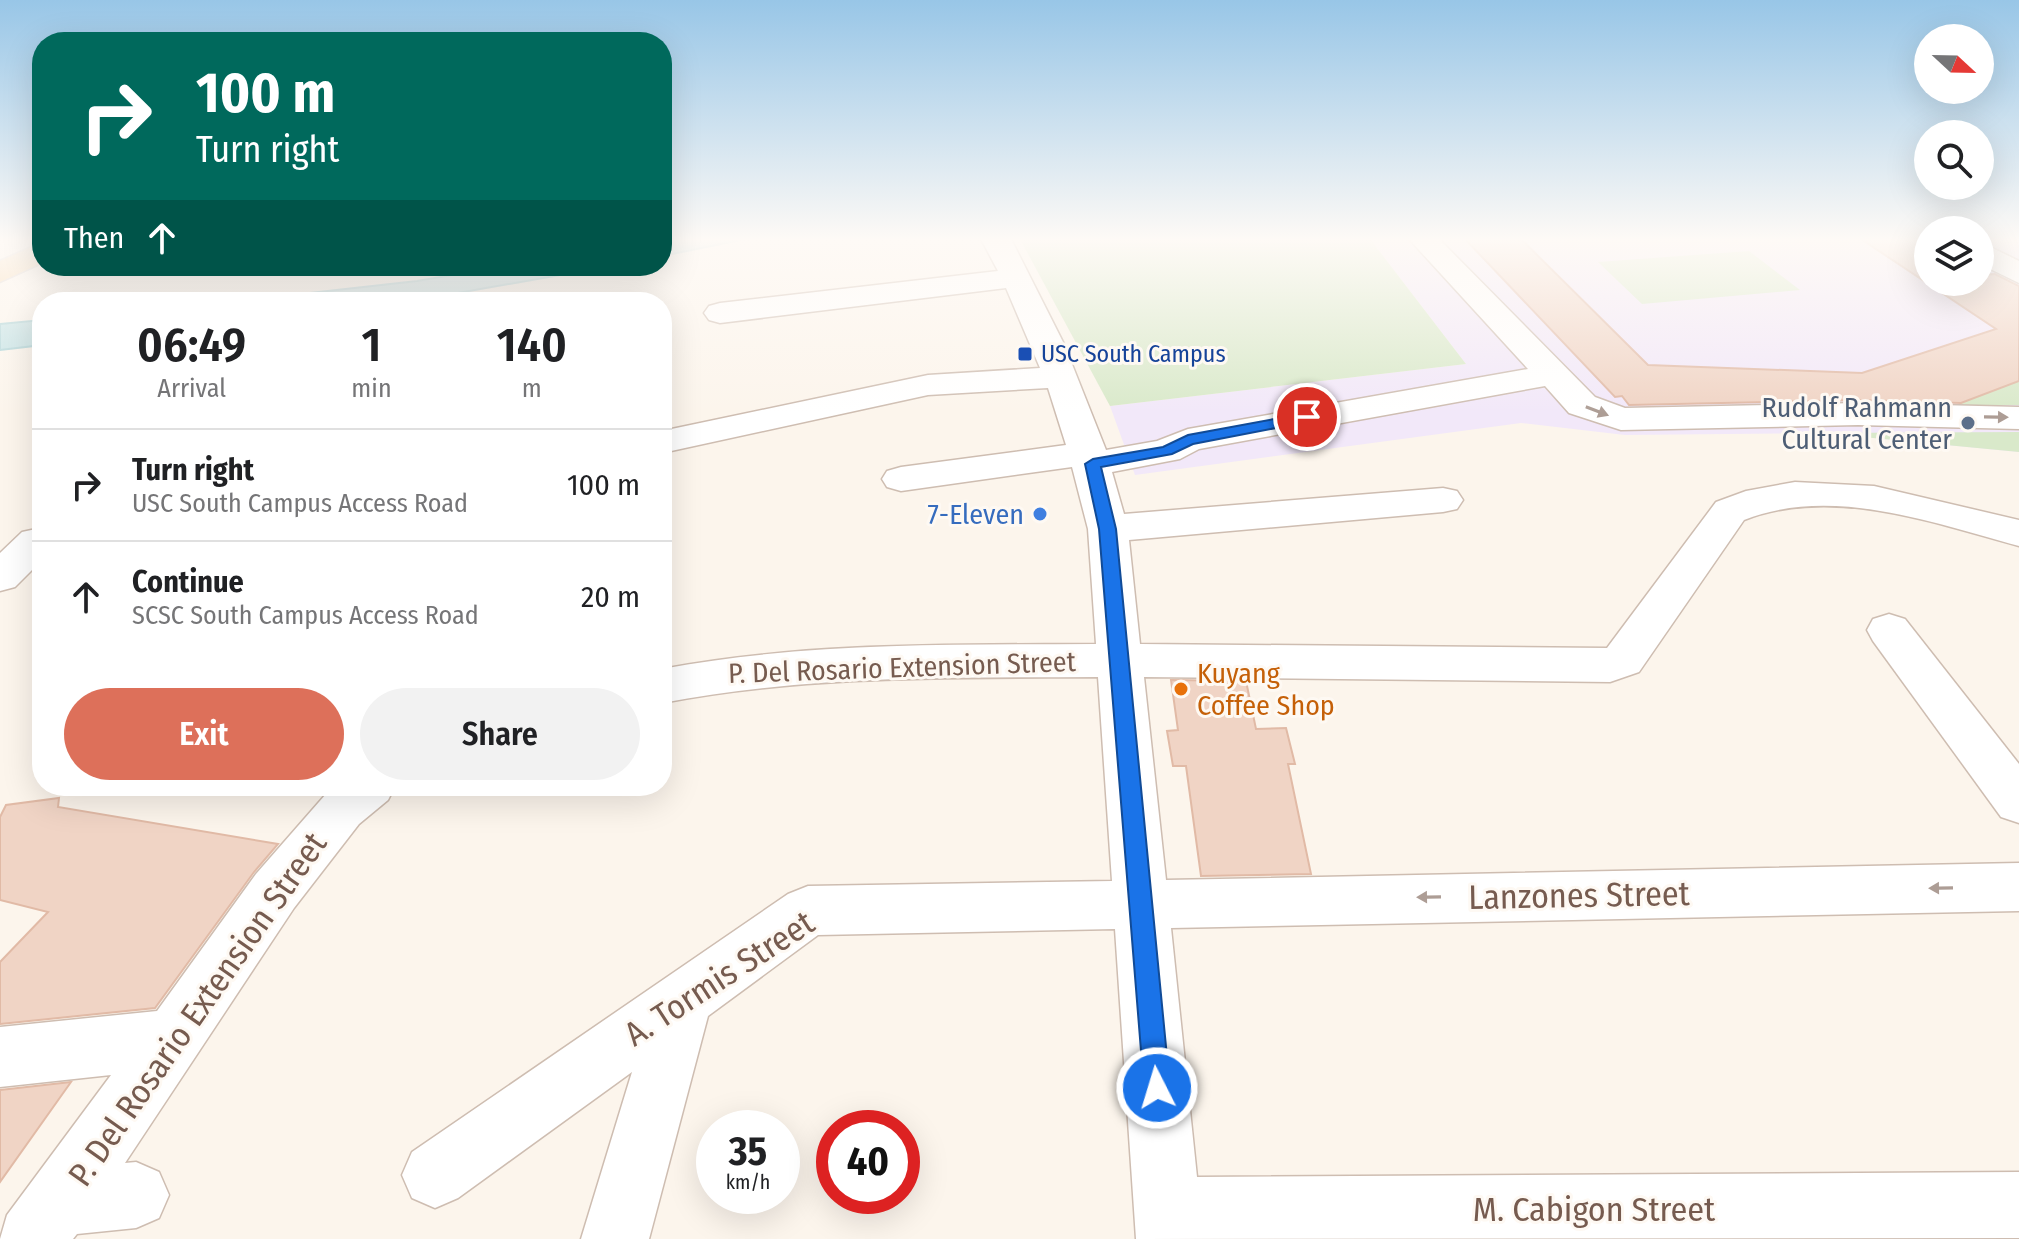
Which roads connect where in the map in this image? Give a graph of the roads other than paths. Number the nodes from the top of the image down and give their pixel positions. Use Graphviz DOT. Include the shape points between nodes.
graph roads {
  1 [pos="857,297"];
  2 [pos="1024,297"];
  3 [pos="1471,297"];
  4 [pos="720,313"];
  5 [pos="1536,376"];
  6 [pos="1059,377"];
  7 [pos="2019,418"];
  8 [pos="672,440"];
  9 [pos="1089,453"];
  10 [pos="901,479"];
  11 [pos="1443,500"];
  12 [pos="1108,529"];
  13 [pos="2019,533"];
  14 [pos="26,538"];
  15 [pos="0,577"];
  16 [pos="1889,630"];
  17 [pos="1118,660"];
  18 [pos="672,684"];
  19 [pos="357,796"];
  20 [pos="2019,802"];
  21 [pos="2019,887"];
  22 [pos="1139,903"];
  23 [pos="683,999"];
  24 [pos="171,1039"];
  25 [pos="0,1057"];
  26 [pos="435,1175"];
  27 [pos="136,1195"];
  28 [pos="2019,1205"];
  29 [pos="46,1221"];
  30 [pos="1598,1224"];
  31 [pos="1169,1225"];
  32 [pos="615,1239"];
  1 -- 4 [label="street"];
  2 -- 6 [label="street"];
  3 -- 5 [label="street"];
  5 -- 7 [label="street, one-way" via="1582,405 1621,419 1858,414"];
  5 -- 9 [label="street" via="1188,440 1167,451"];
  6 -- 8 [label="street" via="928,385"];
  6 -- 9 [label="street"];
  9 -- 10 [label="street"];
  9 -- 12 [label="street"];
  11 -- 12 [label="street"];
  12 -- 17 [label="street"];
  13 -- 17 [label="street, P. Del Rosario Extension Street" via="1899,501 1786,496 1740,506 1730,511 1623,660 1610,665"];
  14 -- 15 [label="street"];
  16 -- 20 [label="street"];
  17 -- 18 [label="street, P. Del Rosario Extension Street" via="928,662 717,674"];
  17 -- 22 [label="street"];
  19 -- 24 [label="street, P. Del Rosario Extension Street" via="275,891"];
  21 -- 22 [label="street, Lanzones Street, one-way"];
  22 -- 23 [label="street, A. Tormis Street" via="808,911"];
  22 -- 31 [label="street"];
  23 -- 26 [label="street, A. Tormis Street"];
  23 -- 32 [label="street"];
  24 -- 25 [label="street"];
  24 -- 29 [label="street, P. Del Rosario Extension Street"];
  27 -- 29 [label="street"];
  28 -- 30 [label="street, M. Cabigon Street"];
  30 -- 31 [label="street, M. Cabigon Street"];
}
